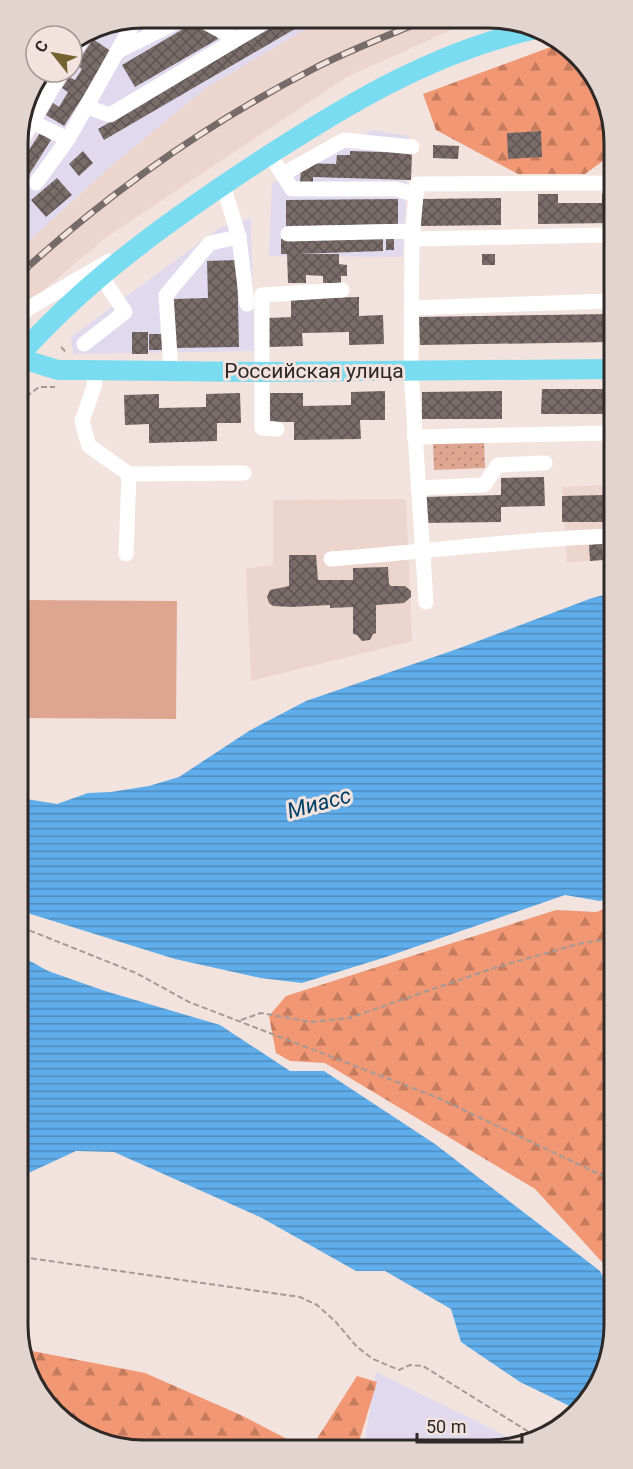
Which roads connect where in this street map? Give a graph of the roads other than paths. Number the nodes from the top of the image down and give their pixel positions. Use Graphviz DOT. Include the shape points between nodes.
graph roads {
  1 [pos="165,28"];
  2 [pos="216,28"];
  3 [pos="255,28"];
  4 [pos="129,29"];
  5 [pos="521,33"];
  6 [pos="236,39"];
  7 [pos="118,51"];
  8 [pos="55,84"];
  9 [pos="43,87"];
  10 [pos="50,92"];
  11 [pos="87,107"];
  12 [pos="31,120"];
  13 [pos="29,128"];
  14 [pos="68,139"];
  15 [pos="412,147"];
  16 [pos="270,155"];
  17 [pos="283,174"];
  18 [pos="36,183"];
  19 [pos="604,183"];
  20 [pos="223,185"];
  21 [pos="416,195"];
  22 [pos="155,234"];
  23 [pos="288,234"];
  24 [pos="413,235"];
  25 [pos="604,235"];
  26 [pos="239,237"];
  27 [pos="101,276"];
  28 [pos="342,290"];
  29 [pos="604,301"];
  30 [pos="247,304"];
  31 [pos="29,308"];
  32 [pos="411,309"];
  33 [pos="84,344"];
  34 [pos="29,346"];
  35 [pos="29,360"];
  36 [pos="604,369"];
  37 [pos="96,370"];
  38 [pos="171,371"];
  39 [pos="411,371"];
  40 [pos="262,372"];
  41 [pos="277,429"];
  42 [pos="604,433"];
  43 [pos="414,437"];
  44 [pos="545,463"];
  45 [pos="244,473"];
  46 [pos="129,474"];
  47 [pos="418,488"];
  48 [pos="604,536"];
  49 [pos="423,552"];
  50 [pos="126,554"];
  51 [pos="331,559"];
  52 [pos="426,602"];
  1 -- 7 [label="lane"];
  2 -- 6 [label="lane"];
  3 -- 6 [label="lane"];
  4 -- 7 [label="lane"];
  5 -- 16 [label="main road" via="479,44 407,74"];
  6 -- 11 [label="lane" via="110,115"];
  7 -- 11 [label="lane"];
  8 -- 10 [label="lane"];
  9 -- 10 [label="lane"];
  10 -- 12 [label="lane"];
  11 -- 14 [label="lane"];
  13 -- 14 [label="lane"];
  14 -- 18 [label="lane"];
  15 -- 17 [label="lane" via="344,140"];
  16 -- 17 [label="lane"];
  16 -- 20 [label="main road"];
  17 -- 21 [label="lane" via="292,189 396,189"];
  19 -- 21 [label="lane" via="417,184"];
  20 -- 22 [label="main road"];
  20 -- 26 [label="lane"];
  21 -- 24 [label="lane"];
  22 -- 27 [label="main road"];
  22 -- 31 [label="lane"];
  23 -- 24 [label="lane"];
  24 -- 25 [label="lane"];
  24 -- 32 [label="lane"];
  26 -- 30 [label="lane"];
  26 -- 38 [label="lane" via="210,243 166,295"];
  27 -- 33 [label="lane" via="125,312"];
  27 -- 34 [label="main road"];
  28 -- 40 [label="lane" via="262,295"];
  29 -- 32 [label="lane"];
  32 -- 39 [label="lane"];
  35 -- 37 [label="main road, Российская улица" via="58,370"];
  36 -- 39 [label="main road, Российская улица"];
  37 -- 38 [label="main road, Российская улица"];
  37 -- 46 [label="lane" via="82,421 89,447"];
  38 -- 40 [label="main road, Российская улица"];
  39 -- 40 [label="main road, Российская улица"];
  39 -- 43 [label="lane"];
  40 -- 41 [label="lane" via="262,429"];
  42 -- 43 [label="lane"];
  43 -- 47 [label="lane"];
  44 -- 47 [label="lane" via="498,465 484,485"];
  45 -- 46 [label="lane"];
  46 -- 50 [label="lane"];
  47 -- 49 [label="lane"];
  48 -- 49 [label="lane"];
  49 -- 51 [label="lane"];
  49 -- 52 [label="lane"];
}
